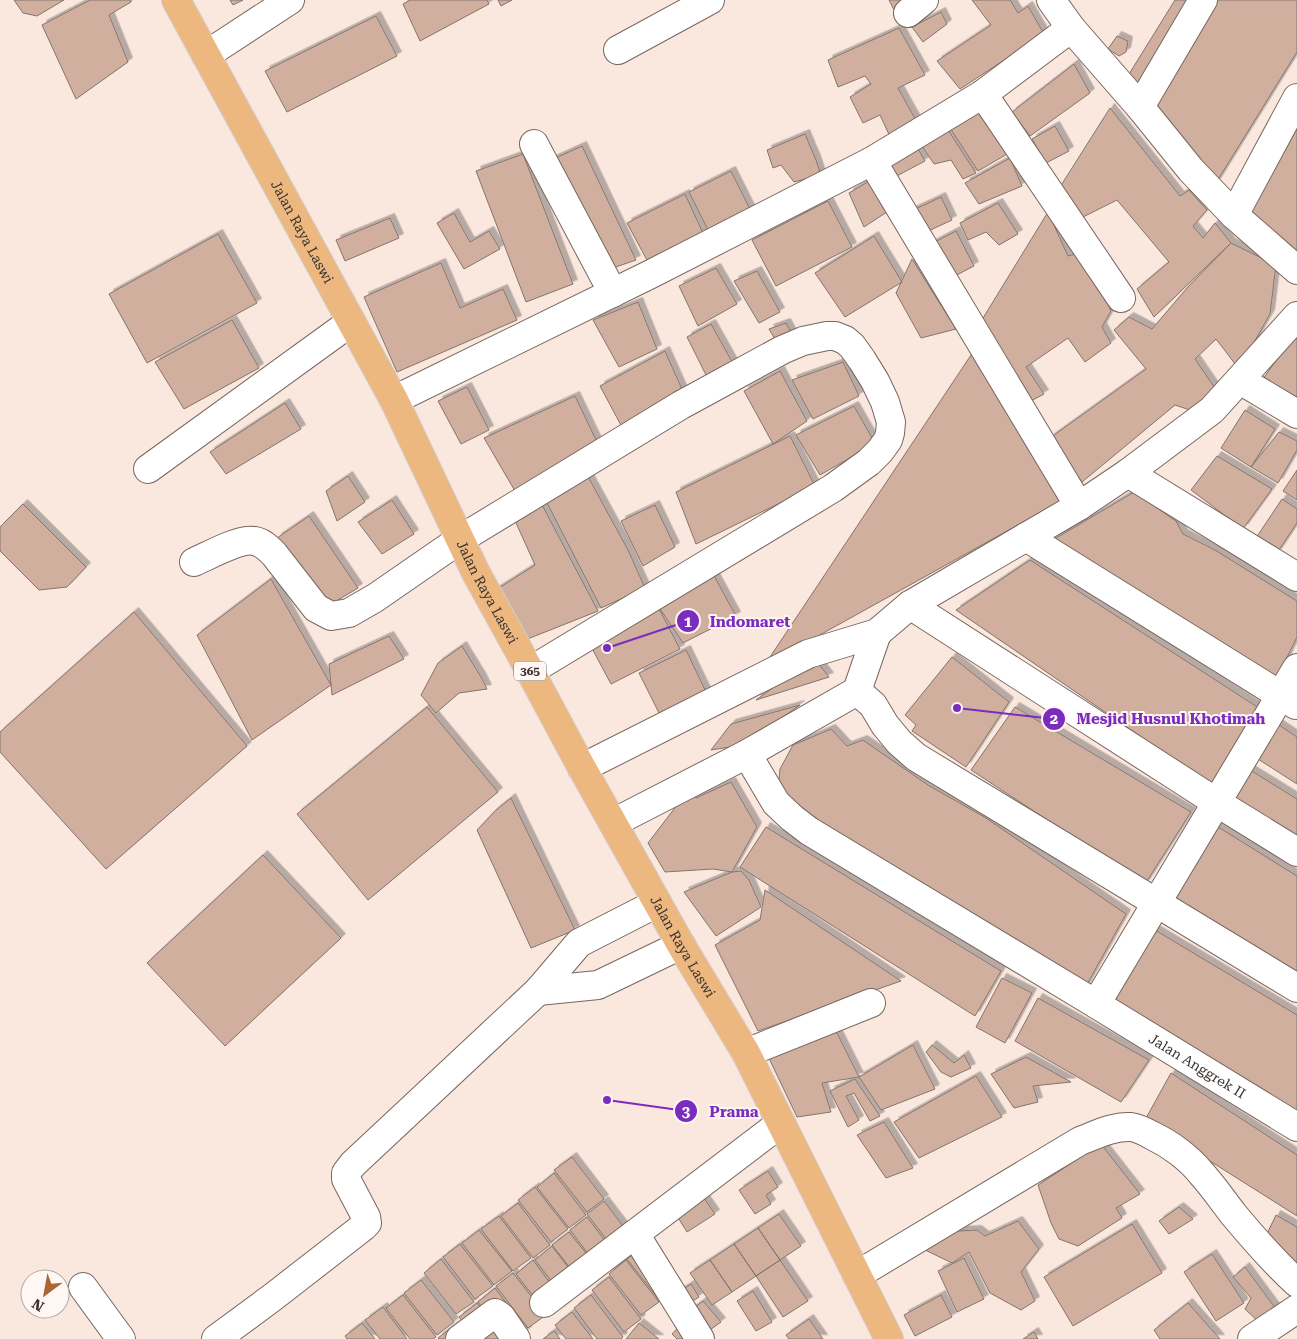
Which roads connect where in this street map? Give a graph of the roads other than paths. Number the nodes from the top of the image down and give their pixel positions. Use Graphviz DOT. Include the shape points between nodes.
graph roads {
  1 [pos="176,0"];
  2 [pos="290,0"];
  3 [pos="710,0"];
  4 [pos="1203,0"];
  5 [pos="1056,2"];
  6 [pos="1071,28"];
  7 [pos="618,50"];
  8 [pos="206,55"];
  9 [pos="983,94"];
  10 [pos="1297,98"];
  11 [pos="1140,107"];
  12 [pos="534,144"];
  13 [pos="872,161"];
  14 [pos="1234,215"];
  15 [pos="1297,270"];
  16 [pos="613,293"];
  17 [pos="1121,298"];
  18 [pos="1297,316"];
  19 [pos="352,322"];
  20 [pos="1240,380"];
  21 [pos="394,400"];
  22 [pos="1297,414"];
  23 [pos="148,469"];
  24 [pos="1128,473"];
  25 [pos="1079,506"];
  26 [pos="1026,537"];
  27 [pos="459,540"];
  28 [pos="194,562"];
  29 [pos="1297,577"];
  30 [pos="910,605"];
  31 [pos="877,633"];
  32 [pos="1297,668"];
  33 [pos="530,671"];
  34 [pos="856,691"];
  35 [pos="1289,700"];
  36 [pos="747,754"];
  37 [pos="582,768"];
  38 [pos="1216,802"];
  39 [pos="613,823"];
  40 [pos="1297,852"];
  41 [pos="657,903"];
  42 [pos="1156,904"];
  43 [pos="681,945"];
  44 [pos="1297,988"];
  45 [pos="538,990"];
  46 [pos="870,1003"];
  47 [pos="1096,1004"];
  48 [pos="746,1053"];
  49 [pos="781,1123"];
  50 [pos="1297,1127"];
  51 [pos="635,1234"];
  52 [pos="857,1275"];
  53 [pos="1297,1283"];
  54 [pos="84,1287"];
  55 [pos="544,1303"];
  56 [pos="1297,1309"];
  57 [pos="121,1339"];
  58 [pos="216,1339"];
  59 [pos="460,1339"];
  60 [pos="516,1339"];
  61 [pos="700,1339"];
  62 [pos="889,1339"];
  63 [pos="1252,1339"];
  1 -- 8 [label="main road, Jalan Raya Laswi / 365"];
  2 -- 8 [label="street"];
  3 -- 7 [label="street"];
  4 -- 11 [label="street"];
  5 -- 6 [label="street"];
  6 -- 9 [label="street"];
  6 -- 11 [label="street"];
  8 -- 19 [label="main road, Jalan Raya Laswi / 365"];
  9 -- 13 [label="street"];
  9 -- 17 [label="street"];
  10 -- 14 [label="street"];
  11 -- 14 [label="street" via="1190,170"];
  12 -- 16 [label="street"];
  13 -- 16 [label="street"];
  13 -- 25 [label="street"];
  14 -- 15 [label="street"];
  16 -- 21 [label="street"];
  18 -- 20 [label="street"];
  19 -- 21 [label="main road, Jalan Raya Laswi / 365"];
  19 -- 23 [label="street"];
  20 -- 22 [label="street"];
  20 -- 24 [label="street" via="1212,410"];
  21 -- 27 [label="main road, Jalan Raya Laswi / 365"];
  24 -- 25 [label="street"];
  24 -- 29 [label="street"];
  25 -- 26 [label="street"];
  26 -- 30 [label="street"];
  26 -- 35 [label="street"];
  27 -- 28 [label="street" via="349,614 331,616 316,608 274,554 256,541 223,548"];
  27 -- 33 [label="main road, Jalan Raya Laswi / 365"];
  27 -- 33 [label="street" via="681,405 803,341 827,336 844,340 852,346 876,381 891,422 888,440 869,462 833,488"];
  30 -- 31 [label="street"];
  30 -- 38 [label="street"];
  31 -- 34 [label="street"];
  31 -- 37 [label="street" via="808,654"];
  32 -- 35 [label="street"];
  33 -- 37 [label="main road, Jalan Raya Laswi / 365"];
  34 -- 36 [label="street"];
  34 -- 42 [label="street" via="873,705 899,742 916,757"];
  35 -- 38 [label="street"];
  36 -- 39 [label="street"];
  36 -- 47 [label="street, Jalan Anggrek II" via="776,803 798,822"];
  37 -- 39 [label="main road, Jalan Raya Laswi / 365"];
  38 -- 40 [label="street"];
  38 -- 42 [label="street"];
  39 -- 41 [label="main road, Jalan Raya Laswi / 365"];
  41 -- 43 [label="main road, Jalan Raya Laswi / 365"];
  41 -- 45 [label="street" via="579,943"];
  42 -- 44 [label="street"];
  42 -- 47 [label="street"];
  43 -- 45 [label="street" via="598,985"];
  43 -- 48 [label="main road, Jalan Raya Laswi / 365"];
  45 -- 58 [label="street" via="348,1168 346,1178 367,1222 360,1230"];
  46 -- 48 [label="street"];
  47 -- 50 [label="street, Jalan Anggrek II"];
  48 -- 49 [label="main road, Jalan Raya Laswi / 365"];
  49 -- 51 [label="street"];
  49 -- 52 [label="main road, Jalan Raya Laswi / 365"];
  51 -- 55 [label="street"];
  51 -- 61 [label="street"];
  52 -- 53 [label="street" via="1080,1141 1102,1132 1133,1127 1161,1140 1187,1159"];
  52 -- 62 [label="main road, Jalan Raya Laswi / 365"];
  54 -- 57 [label="street"];
  56 -- 63 [label="street"];
  59 -- 60 [label="street" via="495,1313"];
}
